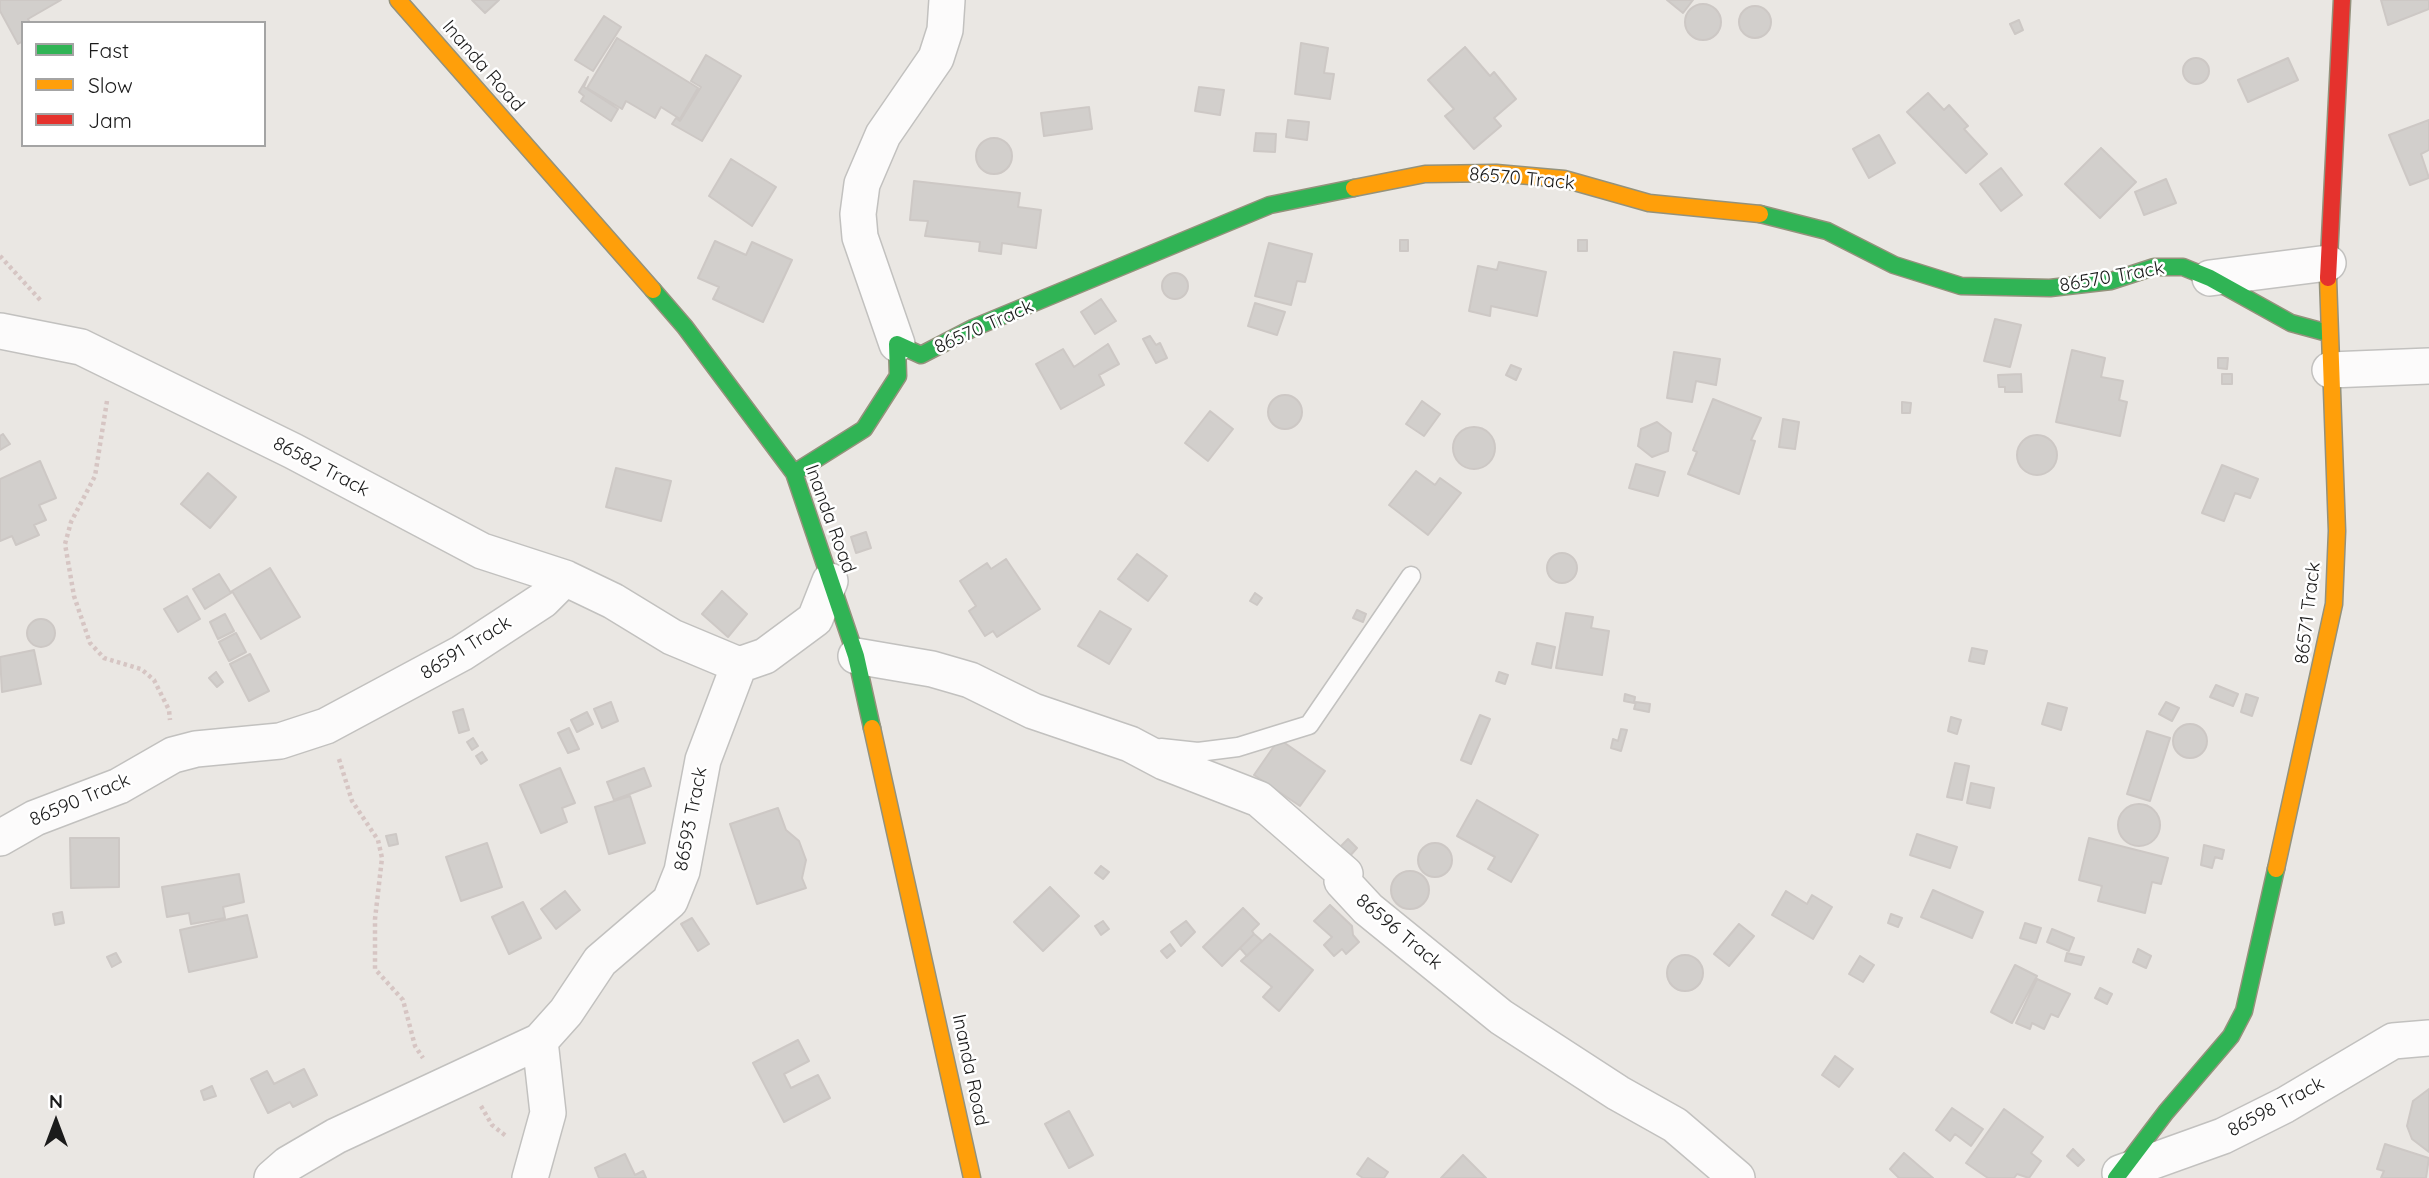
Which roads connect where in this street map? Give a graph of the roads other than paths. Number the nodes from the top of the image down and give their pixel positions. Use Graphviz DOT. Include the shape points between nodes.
graph roads {
  1 [pos="398,0"];
  2 [pos="947,0"];
  3 [pos="2342,0"];
  4 [pos="2328,263"];
  5 [pos="2210,278"];
  6 [pos="0,331"];
  7 [pos="2328,333"];
  8 [pos="897,344"];
  9 [pos="2429,366"];
  10 [pos="2330,370"];
  11 [pos="794,473"];
  12 [pos="1412,576"];
  13 [pos="565,578"];
  14 [pos="830,581"];
  15 [pos="856,656"];
  16 [pos="739,666"];
  17 [pos="1130,744"];
  18 [pos="173,755"];
  19 [pos="0,838"];
  20 [pos="2429,1038"];
  21 [pos="540,1041"];
  22 [pos="2118,1175"];
  23 [pos="272,1178"];
  24 [pos="530,1178"];
  25 [pos="972,1178"];
  26 [pos="1737,1178"];
  1 -- 11 [label="street, Inanda Road" via="685,327"];
  2 -- 8 [label="street" via="945,30 936,58 883,135 862,184 860,237"];
  3 -- 4 [label="street, 86571 Track"];
  4 -- 5 [label="street"];
  4 -- 7 [label="street, 86571 Track"];
  5 -- 7 [label="street, 86570 Track" via="2291,323"];
  5 -- 8 [label="street, 86570 Track" via="2168,265 2111,281 2050,288 1961,286 1894,265 1827,231 1776,216 1649,203 1564,179 1496,173 1425,174 1270,205 973,328 921,355"];
  6 -- 13 [label="street, 86582 Track" via="81,347 482,551"];
  7 -- 10 [label="street, 86571 Track"];
  8 -- 11 [label="street" via="898,376 864,429"];
  9 -- 10 [label="street"];
  10 -- 22 [label="street, 86571 Track" via="2337,531 2334,604 2255,975 2231,1036"];
  11 -- 14 [label="street, Inanda Road"];
  12 -- 17 [label="lane" via="1309,725 1238,747 1198,752"];
  13 -- 16 [label="street" via="672,637"];
  13 -- 18 [label="street, 86591 Track" via="543,600 462,653 326,726 280,741"];
  14 -- 15 [label="street, Inanda Road"];
  14 -- 16 [label="street" via="815,619 765,656"];
  15 -- 17 [label="street, 86596 Track" via="970,680 1033,711"];
  15 -- 25 [label="street, Inanda Road"];
  16 -- 21 [label="street, 86593 Track" via="703,760 682,871 670,901 600,961"];
  17 -- 26 [label="street, 86596 Track" via="1259,799 1345,874 1342,881 1368,909 1501,1017 1675,1125"];
  18 -- 19 [label="street, 86590 Track" via="119,786 35,818"];
  20 -- 22 [label="street, 86598 Track" via="2393,1041 2223,1136"];
  21 -- 23 [label="street" via="336,1136"];
  21 -- 24 [label="street" via="548,1112"];
}
